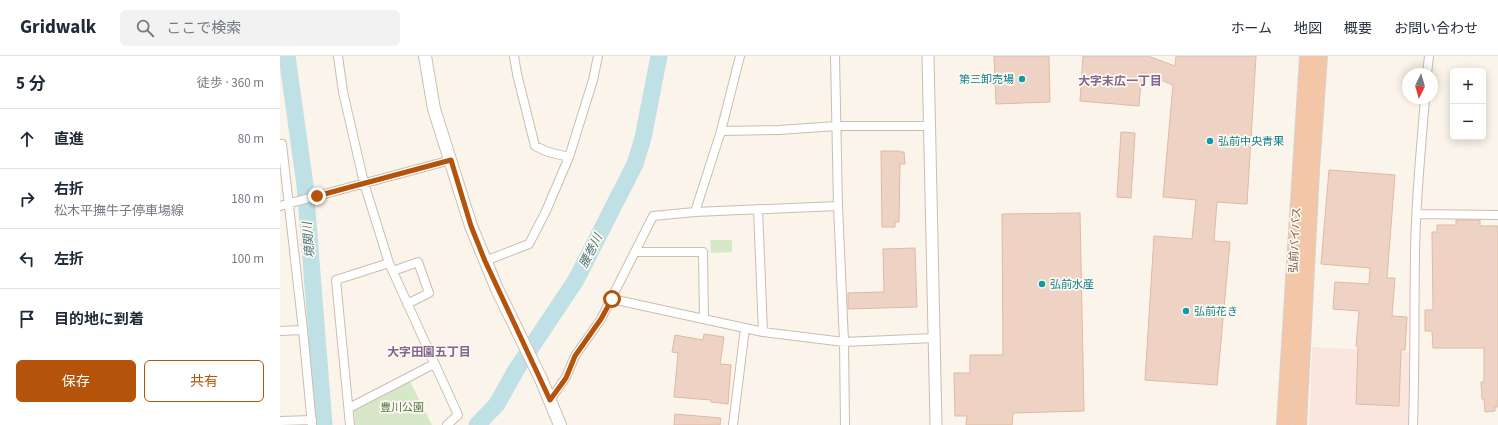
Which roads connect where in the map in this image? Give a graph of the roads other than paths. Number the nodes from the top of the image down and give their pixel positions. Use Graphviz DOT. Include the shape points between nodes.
graph roads {
  1 [pos="338,56"];
  2 [pos="425,56"];
  3 [pos="514,56"];
  4 [pos="598,56"];
  5 [pos="740,56"];
  6 [pos="835,56"];
  7 [pos="928,56"];
  8 [pos="1307,56"];
  9 [pos="1320,56"];
  10 [pos="1429,56"];
  11 [pos="1428,68"];
  12 [pos="1425,104"];
  13 [pos="836,126"];
  14 [pos="930,126"];
  15 [pos="721,131"];
  16 [pos="280,144"];
  17 [pos="569,157"];
  18 [pos="451,160"];
  19 [pos="364,183"];
  20 [pos="291,203"];
  21 [pos="280,206"];
  22 [pos="838,206"];
  23 [pos="758,209"];
  24 [pos="695,212"];
  25 [pos="1417,214"];
  26 [pos="1498,214"];
  27 [pos="635,252"];
  28 [pos="485,261"];
  29 [pos="389,263"];
  30 [pos="393,271"];
  31 [pos="612,299"];
  32 [pos="408,304"];
  33 [pos="704,320"];
  34 [pos="745,328"];
  35 [pos="304,330"];
  36 [pos="280,331"];
  37 [pos="763,332"];
  38 [pos="935,338"];
  39 [pos="844,342"];
  40 [pos="434,364"];
  41 [pos="550,400"];
  42 [pos="349,408"];
  43 [pos="280,421"];
  44 [pos="312,422"];
  45 [pos="350,425"];
  46 [pos="446,425"];
  47 [pos="560,425"];
  48 [pos="733,425"];
  49 [pos="845,425"];
  50 [pos="936,425"];
  51 [pos="1284,425"];
  52 [pos="1299,425"];
  53 [pos="1413,425"];
  1 -- 19 [label="street" via="343,92"];
  2 -- 18 [label="main road" via="434,110"];
  3 -- 17 [label="street" via="535,146"];
  4 -- 17 [label="street"];
  5 -- 15 [label="street"];
  6 -- 13 [label="street"];
  7 -- 14 [label="street"];
  8 -- 51 [label="highway, 弘前バイパス"];
  9 -- 52 [label="highway, 弘前バイパス"];
  10 -- 11 [label="street"];
  12 -- 25 [label="street"];
  13 -- 14 [label="street"];
  13 -- 15 [label="street"];
  13 -- 22 [label="street"];
  14 -- 38 [label="street"];
  15 -- 24 [label="street"];
  16 -- 20 [label="street"];
  17 -- 28 [label="street" via="529,244"];
  18 -- 19 [label="street"];
  18 -- 28 [label="main road" via="471,226"];
  19 -- 20 [label="street"];
  19 -- 29 [label="street"];
  20 -- 21 [label="street"];
  20 -- 35 [label="street"];
  22 -- 23 [label="street"];
  22 -- 39 [label="street"];
  23 -- 24 [label="street"];
  23 -- 37 [label="street"];
  24 -- 27 [label="street" via="653,216"];
  25 -- 26 [label="street"];
  25 -- 53 [label="street"];
  27 -- 31 [label="street"];
  27 -- 33 [label="street" via="704,252"];
  28 -- 41 [label="main road"];
  29 -- 30 [label="street"];
  29 -- 42 [label="street" via="336,280"];
  30 -- 32 [label="street"];
  30 -- 32 [label="street" via="418,262 429,294"];
  31 -- 33 [label="street"];
  31 -- 41 [label="street" via="575,356 566,378"];
  32 -- 40 [label="street"];
  33 -- 34 [label="street"];
  34 -- 37 [label="street"];
  34 -- 48 [label="street"];
  35 -- 36 [label="street"];
  35 -- 44 [label="street"];
  37 -- 39 [label="street"];
  38 -- 39 [label="street"];
  38 -- 50 [label="street"];
  39 -- 49 [label="street"];
  40 -- 42 [label="street"];
  40 -- 46 [label="street" via="458,416"];
  41 -- 47 [label="main road"];
  42 -- 45 [label="street"];
  43 -- 44 [label="street"];
}
